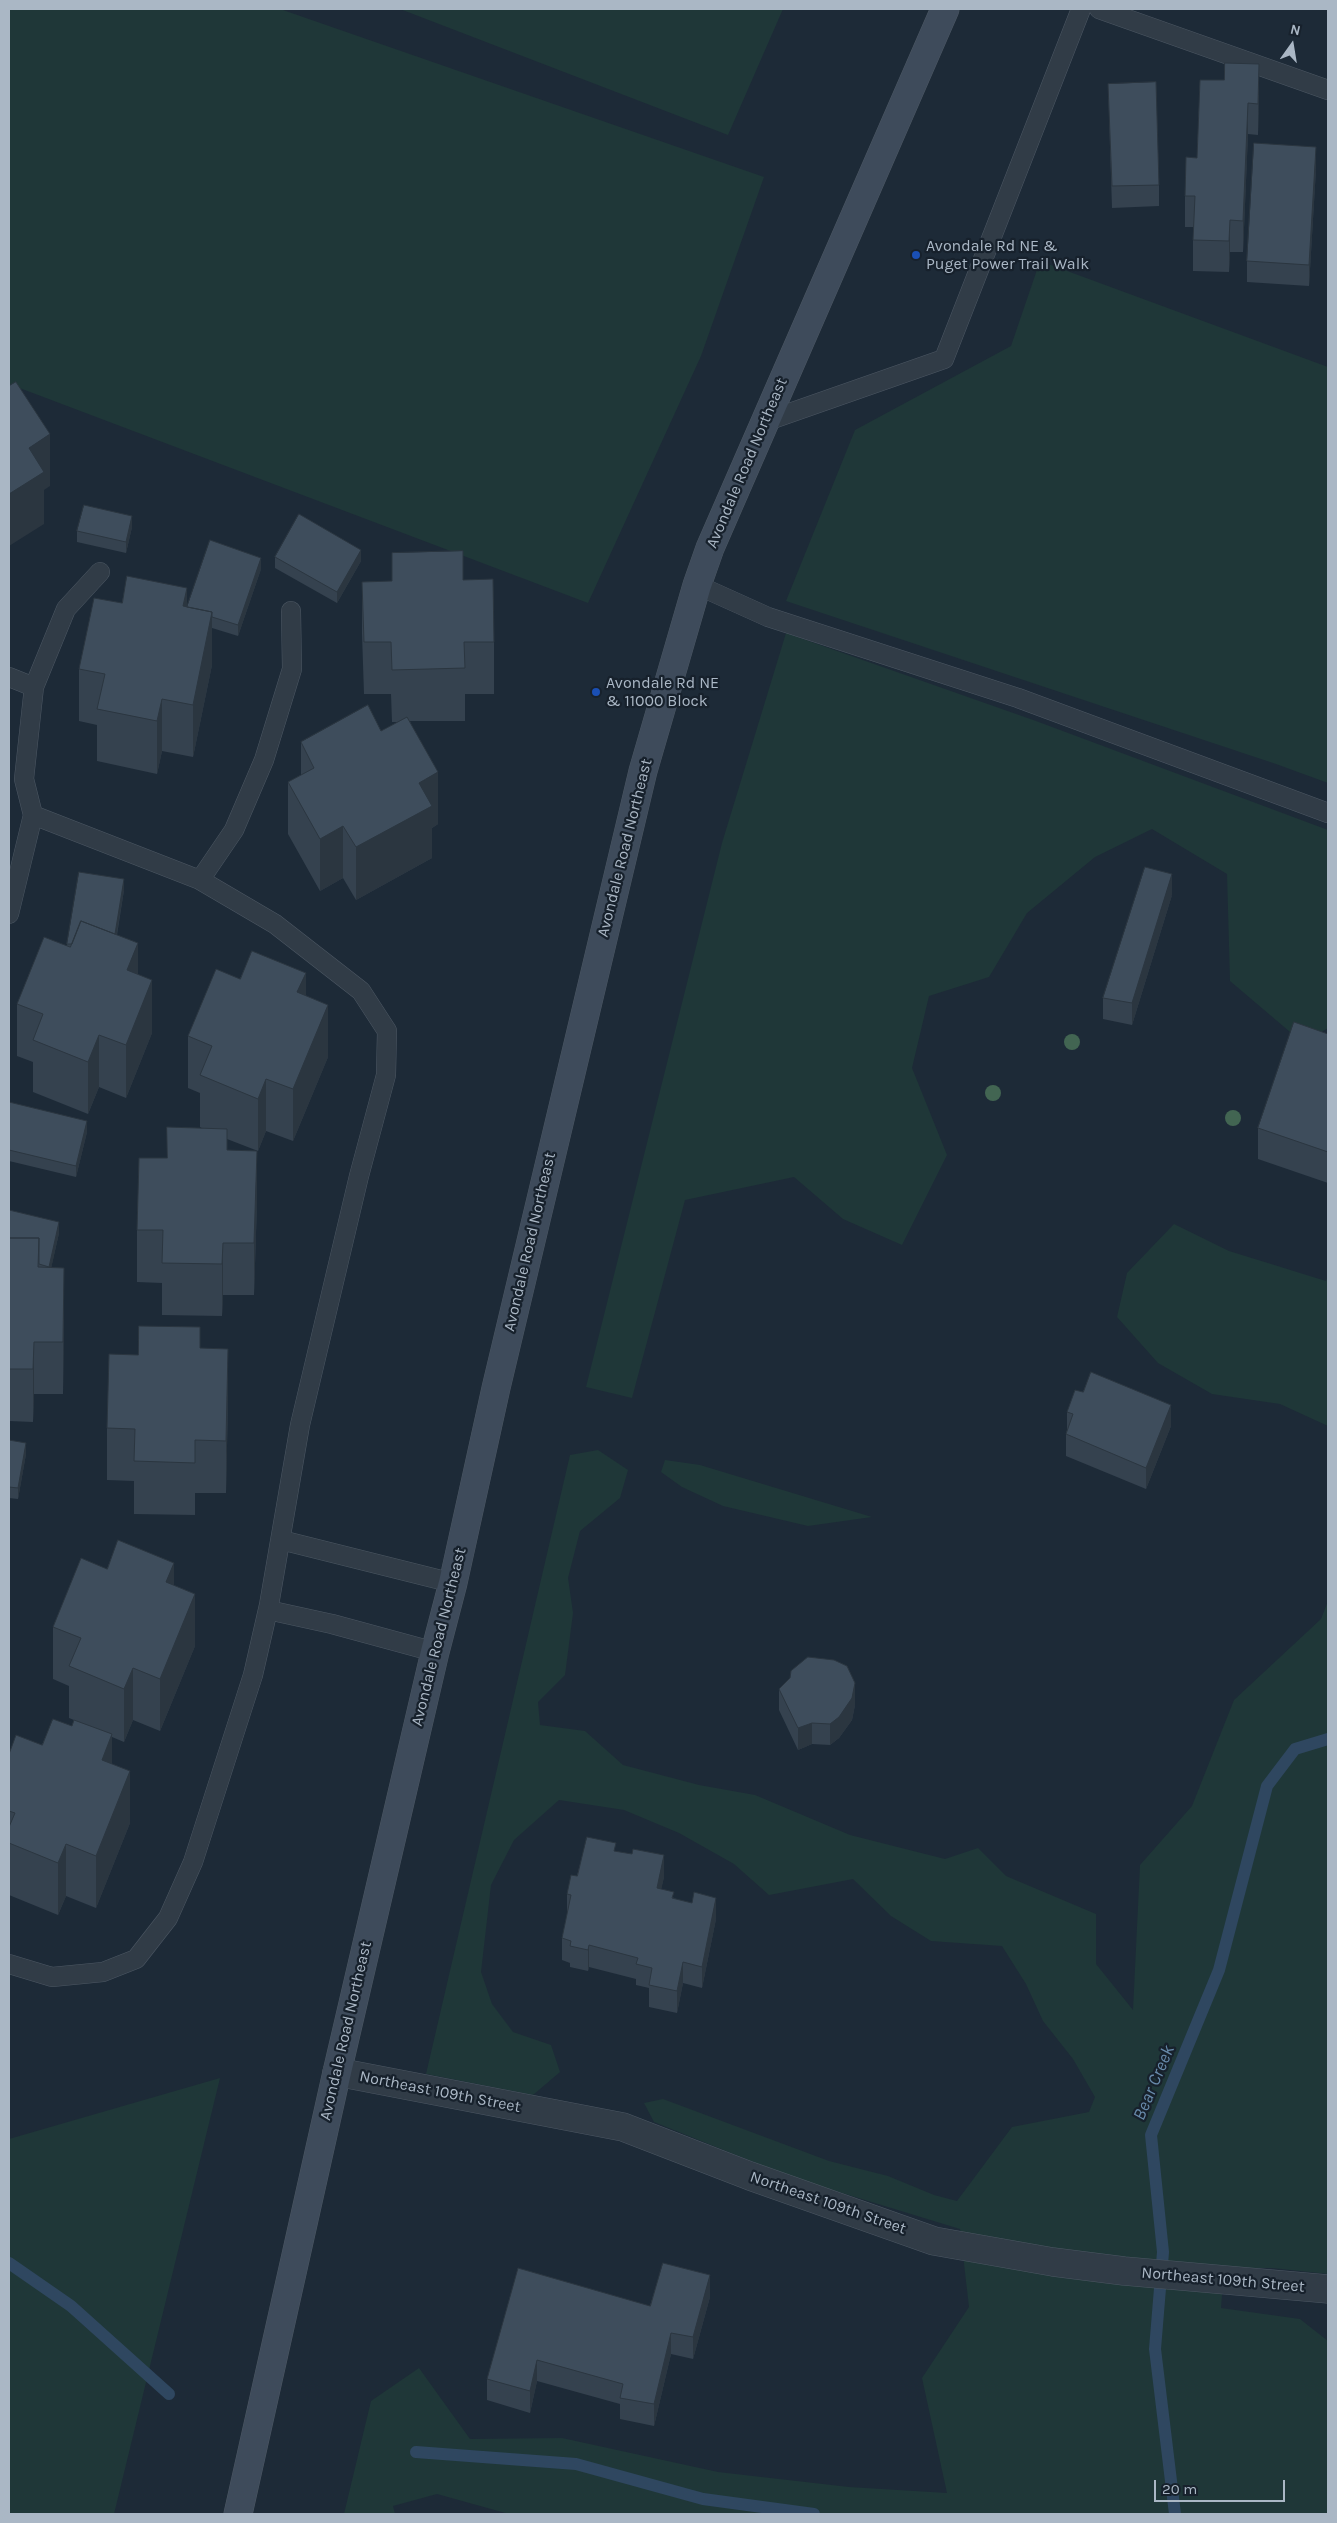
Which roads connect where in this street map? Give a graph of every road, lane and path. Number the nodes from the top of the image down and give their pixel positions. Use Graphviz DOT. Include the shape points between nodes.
graph roads {
  1 [pos="945,9"];
  2 [pos="1081,9"];
  3 [pos="1099,9"];
  4 [pos="1328,90"];
  5 [pos="764,422"];
  6 [pos="100,572"];
  7 [pos="697,585"];
  8 [pos="291,611"];
  9 [pos="9,677"];
  10 [pos="34,687"];
  11 [pos="1328,813"];
  12 [pos="33,814"];
  13 [pos="200,880"];
  14 [pos="9,914"];
  15 [pos="281,1540"];
  16 [pos="453,1584"];
  17 [pos="268,1610"];
  18 [pos="435,1652"];
  19 [pos="9,1964"];
  20 [pos="337,2072"];
  21 [pos="1328,2289"];
  22 [pos="238,2514"];
  1 -- 5 [label="main road, Avondale Road Northeast"];
  2 -- 5 [label="lane" via="944,359"];
  3 -- 4 [label="lane"];
  5 -- 7 [label="main road, Avondale Road Northeast"];
  6 -- 10 [label="lane" via="66,609"];
  7 -- 11 [label="lane" via="768,617 1018,698"];
  7 -- 16 [label="main road, Avondale Road Northeast" via="643,772 500,1368"];
  8 -- 13 [label="lane" via="292,669 264,760 234,830"];
  9 -- 10 [label="lane"];
  10 -- 12 [label="lane" via="24,779"];
  12 -- 13 [label="lane"];
  12 -- 14 [label="lane"];
  13 -- 15 [label="lane" via="275,924 361,991 387,1031 386,1075 300,1426"];
  15 -- 16 [label="lane"];
  15 -- 17 [label="lane"];
  16 -- 18 [label="main road, Avondale Road Northeast"];
  17 -- 18 [label="lane"];
  17 -- 19 [label="lane" via="253,1675 193,1862 168,1918 136,1959 103,1972 52,1977"];
  18 -- 20 [label="main road, Avondale Road Northeast"];
  20 -- 21 [label="street, Northeast 109th Street" via="623,2127 934,2241 1124,2271"];
  20 -- 22 [label="main road, Avondale Road Northeast"];
}
